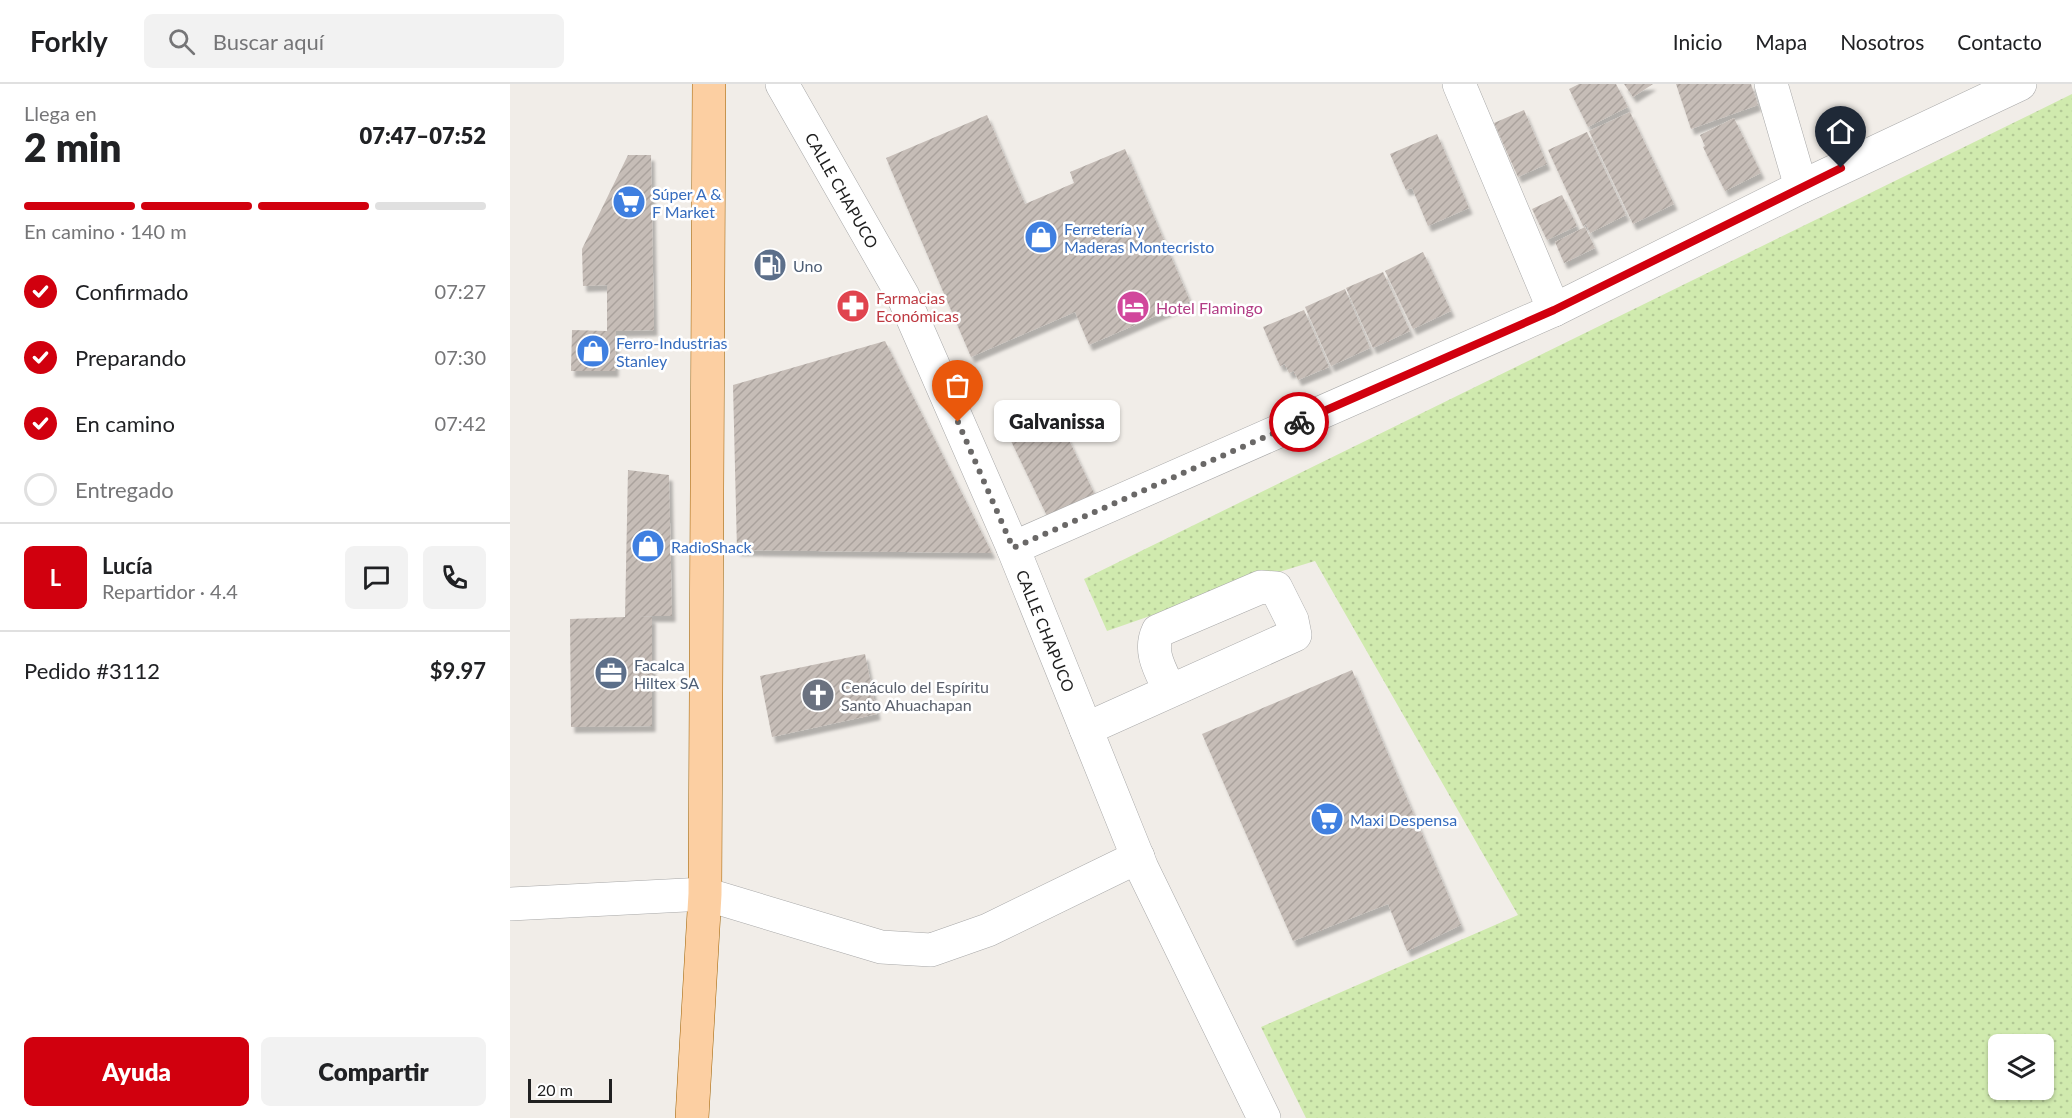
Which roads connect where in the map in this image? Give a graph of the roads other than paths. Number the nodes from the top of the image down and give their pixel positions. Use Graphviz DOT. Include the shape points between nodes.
graph roads {
  1 [pos="709,84"];
  2 [pos="782,84"];
  3 [pos="1459,84"];
  4 [pos="1771,84"];
  5 [pos="2020,84"];
  6 [pos="1802,187"];
  7 [pos="1554,310"];
  8 [pos="1013,548"];
  9 [pos="1170,691"];
  10 [pos="1086,729"];
  11 [pos="1138,857"];
  12 [pos="705,894"];
  13 [pos="510,904"];
  14 [pos="692,1118"];
  15 [pos="1264,1118"];
  1 -- 12 [label="main road"];
  2 -- 8 [label="street, CALLE CHAPUCO" via="903,296"];
  3 -- 7 [label="street"];
  4 -- 6 [label="street"];
  5 -- 6 [label="street"];
  6 -- 7 [label="street"];
  7 -- 8 [label="street"];
  8 -- 10 [label="street, CALLE CHAPUCO"];
  9 -- 10 [label="street"];
  10 -- 11 [label="street, CALLE CHAPUCO"];
  11 -- 12 [label="street" via="988,930 931,950 881,947"];
  11 -- 15 [label="street, CALLE CHAPUCO"];
  12 -- 13 [label="street"];
  12 -- 14 [label="main road"];
}
